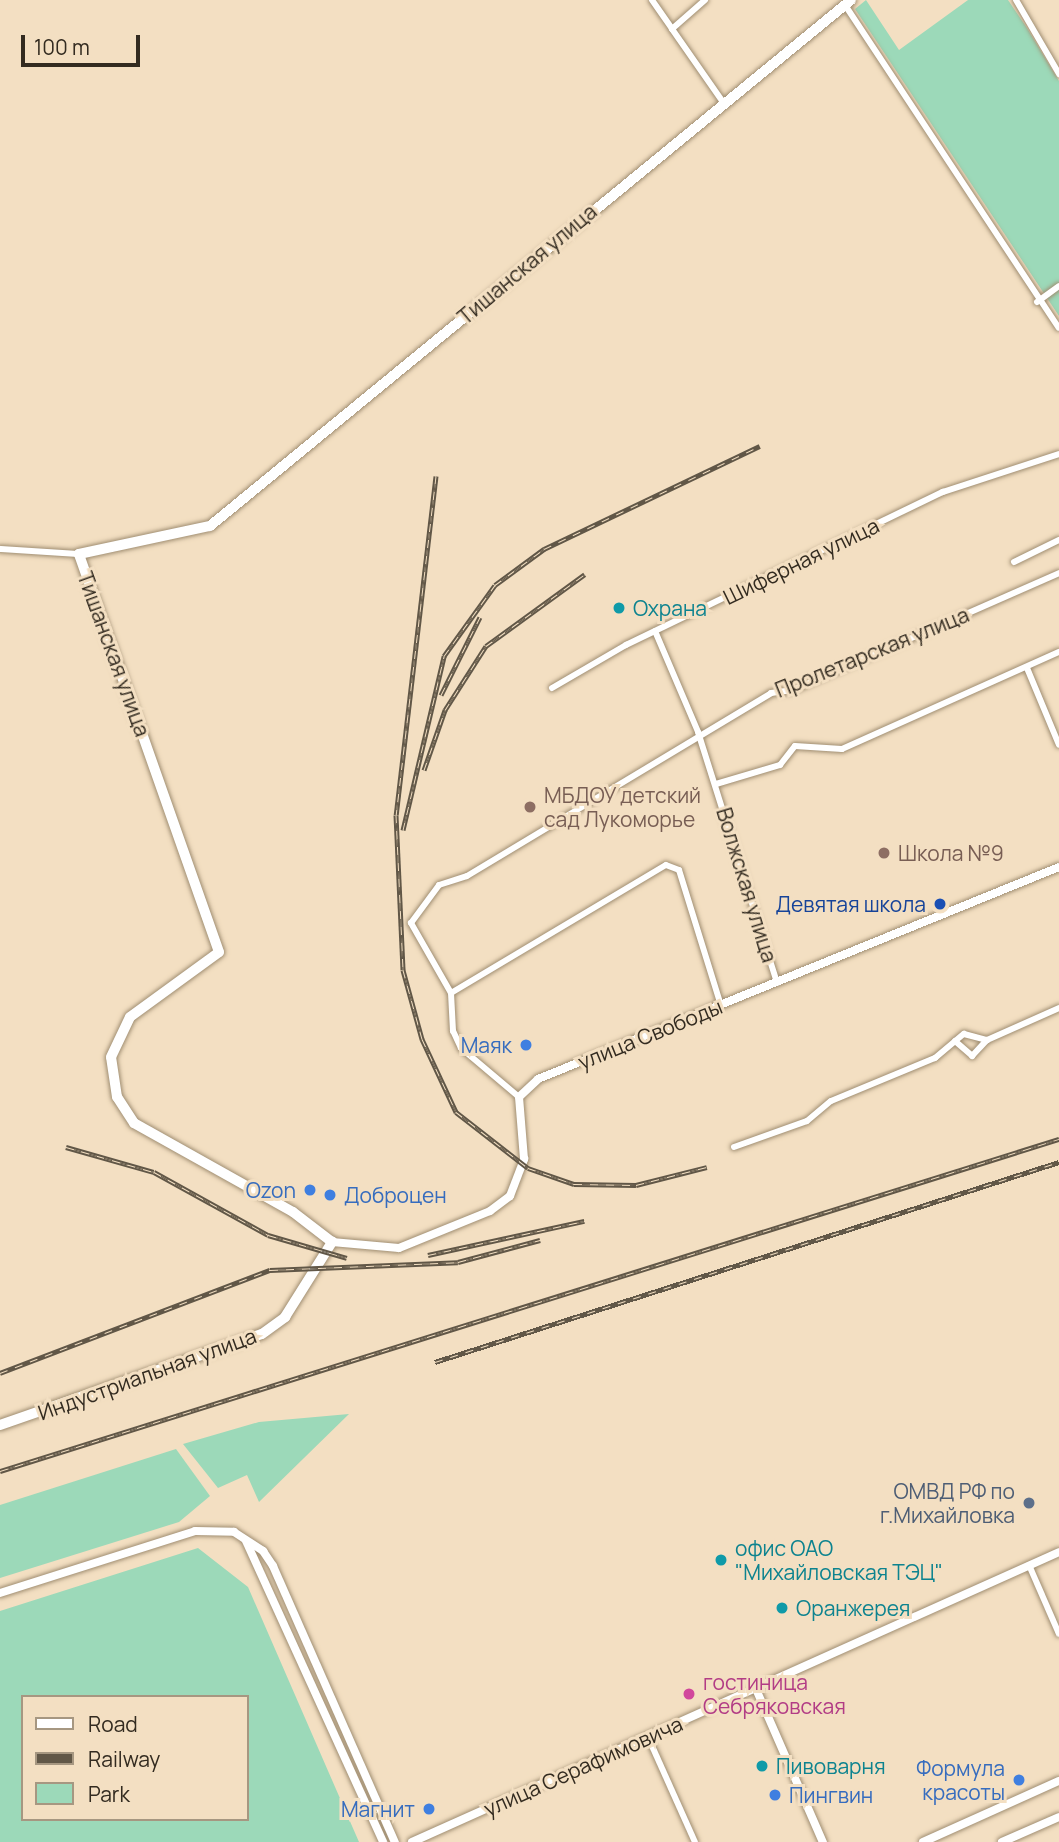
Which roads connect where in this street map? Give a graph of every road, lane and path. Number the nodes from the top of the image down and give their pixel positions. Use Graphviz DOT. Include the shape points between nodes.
graph roads {
  1 [pos="652,0"];
  2 [pos="705,0"];
  3 [pos="1016,0"];
  4 [pos="848,2"];
  5 [pos="672,29"];
  6 [pos="1059,74"];
  7 [pos="723,103"];
  8 [pos="1059,286"];
  9 [pos="1037,302"];
  10 [pos="1059,328"];
  11 [pos="1059,454"];
  12 [pos="1059,540"];
  13 [pos="0,549"];
  14 [pos="79,554"];
  15 [pos="1014,562"];
  16 [pos="1059,573"];
  17 [pos="654,632"];
  18 [pos="1059,652"];
  19 [pos="1027,668"];
  20 [pos="552,688"];
  21 [pos="698,732"];
  22 [pos="1059,745"];
  23 [pos="716,784"];
  24 [pos="1059,867"];
  25 [pos="777,984"];
  26 [pos="451,993"];
  27 [pos="721,1006"];
  28 [pos="1059,1008"];
  29 [pos="988,1040"];
  30 [pos="955,1041"];
  31 [pos="519,1097"];
  32 [pos="734,1147"];
  33 [pos="332,1242"];
  34 [pos="0,1425"];
  35 [pos="244,1538"];
  36 [pos="1059,1552"];
  37 [pos="1029,1565"];
  38 [pos="0,1593"];
  39 [pos="1059,1634"];
  40 [pos="756,1689"];
  41 [pos="648,1737"];
  42 [pos="1059,1781"];
  43 [pos="1059,1817"];
  44 [pos="695,1841"];
  45 [pos="383,1842"];
  46 [pos="395,1842"];
  47 [pos="412,1842"];
  48 [pos="822,1842"];
  49 [pos="923,1842"];
  50 [pos="1002,1842"];
  1 -- 5 [label="street"];
  2 -- 5 [label="street"];
  3 -- 6 [label="street"];
  4 -- 7 [label="main road, Тишанская улица"];
  4 -- 9 [label="street"];
  5 -- 7 [label="street"];
  7 -- 14 [label="main road, Тишанская улица" via="210,526"];
  8 -- 9 [label="street"];
  9 -- 10 [label="street"];
  11 -- 17 [label="street, Шиферная улица" via="943,492"];
  12 -- 15 [label="street"];
  13 -- 14 [label="street"];
  14 -- 33 [label="main road, Тишанская улица" via="219,952 130,1017 111,1058 117,1097 134,1124 293,1212"];
  16 -- 21 [label="street, Пролетарская улица" via="793,690 771,693"];
  17 -- 20 [label="street, Шиферная улица"];
  17 -- 21 [label="street, Волжская улица"];
  18 -- 19 [label="street"];
  19 -- 22 [label="street"];
  19 -- 23 [label="street" via="842,749 795,746 780,765"];
  21 -- 23 [label="street, Волжская улица"];
  21 -- 26 [label="street, Пролетарская улица" via="467,876 439,885 411,923"];
  23 -- 25 [label="street, Волжская улица"];
  24 -- 25 [label="street, улица Свободы"];
  25 -- 27 [label="street, улица Свободы"];
  26 -- 27 [label="street" via="671,864"];
  26 -- 31 [label="street" via="453,1031 461,1048"];
  27 -- 31 [label="street, улица Свободы" via="538,1079"];
  28 -- 29 [label="street"];
  29 -- 30 [label="street" via="964,1034"];
  29 -- 30 [label="street" via="972,1056"];
  30 -- 32 [label="street" via="935,1058 831,1101 807,1121"];
  31 -- 33 [label="street" via="523,1166 510,1196 490,1211 398,1248"];
  33 -- 34 [label="main road, Индустриальная улица" via="285,1317 262,1334"];
  35 -- 38 [label="street" via="216,1528 195,1531"];
  35 -- 45 [label="street"];
  35 -- 46 [label="street" via="273,1566"];
  36 -- 37 [label="street, улица Серафимовича"];
  37 -- 39 [label="street"];
  37 -- 40 [label="street, улица Серафимовича"];
  40 -- 41 [label="street, улица Серафимовича"];
  40 -- 48 [label="street"];
  41 -- 44 [label="street"];
  41 -- 47 [label="street, улица Серафимовича"];
  42 -- 49 [label="street"];
  43 -- 50 [label="street"];
}
